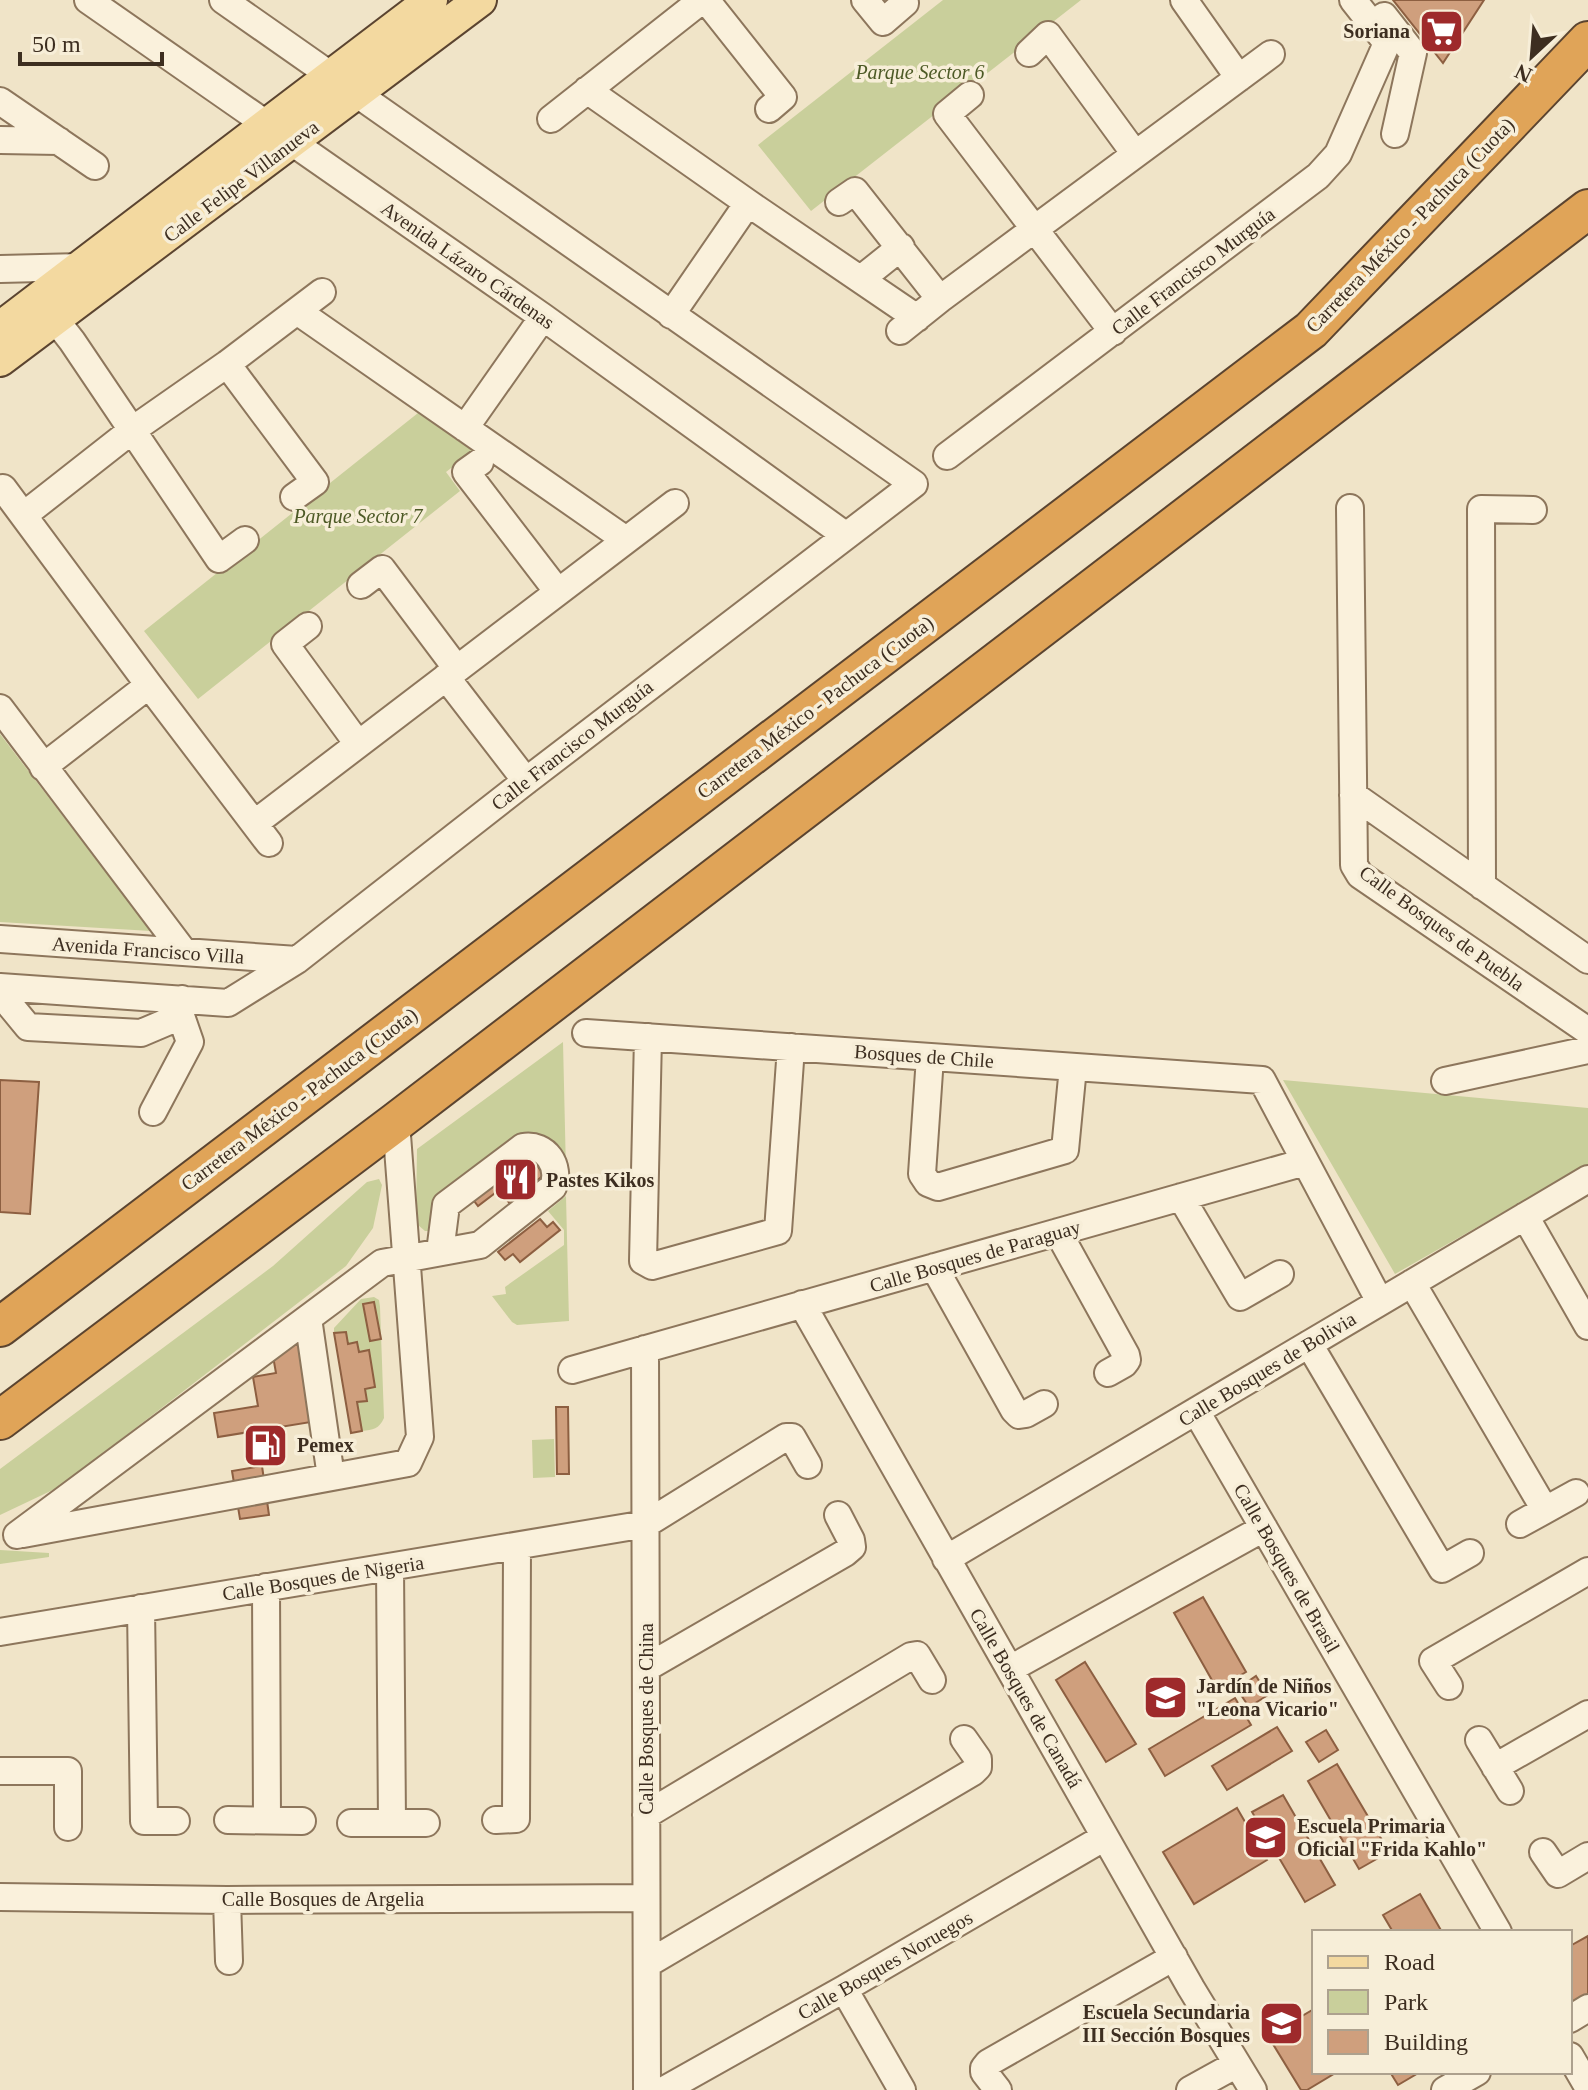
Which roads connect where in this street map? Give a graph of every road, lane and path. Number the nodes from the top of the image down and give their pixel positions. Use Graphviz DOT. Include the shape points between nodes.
graph roads {
  1 [pos="88,0"];
  2 [pos="223,0"];
  3 [pos="431,0"];
  4 [pos="480,0"];
  5 [pos="704,0"];
  6 [pos="865,0"];
  7 [pos="1184,0"];
  8 [pos="1353,0"];
  9 [pos="1373,0"];
  10 [pos="905,3"];
  11 [pos="1588,41"];
  12 [pos="1029,53"];
  13 [pos="1271,54"];
  14 [pos="1239,78"];
  15 [pos="343,85"];
  16 [pos="587,90"];
  17 [pos="970,95"];
  18 [pos="0,101"];
  19 [pos="769,109"];
  20 [pos="551,119"];
  21 [pos="266,124"];
  22 [pos="1395,134"];
  23 [pos="0,140"];
  24 [pos="59,141"];
  25 [pos="293,142"];
  26 [pos="1135,154"];
  27 [pos="95,166"];
  28 [pos="839,202"];
  29 [pos="748,203"];
  30 [pos="1588,209"];
  31 [pos="1036,228"];
  32 [pos="901,247"];
  33 [pos="81,267"];
  34 [pos="0,269"];
  35 [pos="861,279"];
  36 [pos="322,292"];
  37 [pos="940,299"];
  38 [pos="297,311"];
  39 [pos="671,315"];
  40 [pos="543,317"];
  41 [pos="54,318"];
  42 [pos="0,328"];
  43 [pos="1113,332"];
  44 [pos="0,360"];
  45 [pos="227,364"];
  46 [pos="465,428"];
  47 [pos="131,431"];
  48 [pos="947,456"];
  49 [pos="480,462"];
  50 [pos="3,488"];
  51 [pos="294,497"];
  52 [pos="675,503"];
  53 [pos="1350,508"];
  54 [pos="1533,510"];
  55 [pos="24,515"];
  56 [pos="845,535"];
  57 [pos="245,540"];
  58 [pos="626,540"];
  59 [pos="361,585"];
  60 [pos="558,592"];
  61 [pos="308,626"];
  62 [pos="451,673"];
  63 [pos="149,685"];
  64 [pos="0,708"];
  65 [pos="358,744"];
  66 [pos="43,767"];
  67 [pos="526,781"];
  68 [pos="1353,795"];
  69 [pos="1482,886"];
  70 [pos="0,939"];
  71 [pos="184,952"];
  72 [pos="297,960"];
  73 [pos="1588,960"];
  74 [pos="0,990"];
  75 [pos="182,1008"];
  76 [pos="1588,1031"];
  77 [pos="586,1033"];
  78 [pos="648,1037"];
  79 [pos="791,1047"];
  80 [pos="1588,1050"];
  81 [pos="930,1057"];
  82 [pos="1073,1067"];
  83 [pos="1445,1081"];
  84 [pos="153,1112"];
  85 [pos="396,1122"];
  86 [pos="1305,1162"];
  87 [pos="1588,1179"];
  88 [pos="1181,1197"];
  89 [pos="1525,1216"];
  90 [pos="1058,1232"];
  91 [pos="440,1252"];
  92 [pos="407,1258"];
  93 [pos="934,1267"];
  94 [pos="1280,1274"];
  95 [pos="1412,1283"];
  96 [pos="1380,1302"];
  97 [pos="802,1304"];
  98 [pos="308,1318"];
  99 [pos="1588,1326"];
  100 [pos="0,1327"];
  101 [pos="1309,1344"];
  102 [pos="645,1349"];
  103 [pos="572,1370"];
  104 [pos="1108,1373"];
  105 [pos="1044,1404"];
  106 [pos="1196,1411"];
  107 [pos="0,1420"];
  108 [pos="808,1465"];
  109 [pos="331,1477"];
  110 [pos="1576,1493"];
  111 [pos="1545,1510"];
  112 [pos="838,1515"];
  113 [pos="646,1524"];
  114 [pos="1520,1524"];
  115 [pos="1264,1528"];
  116 [pos="9,1536"];
  117 [pos="517,1546"];
  118 [pos="1470,1553"];
  119 [pos="946,1559"];
  120 [pos="390,1567"];
  121 [pos="1588,1571"];
  122 [pos="266,1587"];
  123 [pos="141,1608"];
  124 [pos="0,1632"];
  125 [pos="646,1668"];
  126 [pos="1010,1669"];
  127 [pos="932,1680"];
  128 [pos="1449,1686"];
  129 [pos="1588,1714"];
  130 [pos="964,1739"];
  131 [pos="1479,1740"];
  132 [pos="1495,1767"];
  133 [pos="0,1771"];
  134 [pos="1510,1791"];
  135 [pos="646,1815"];
  136 [pos="228,1820"];
  137 [pos="267,1820"];
  138 [pos="496,1820"];
  139 [pos="176,1821"];
  140 [pos="302,1821"];
  141 [pos="351,1823"];
  142 [pos="392,1823"];
  143 [pos="426,1823"];
  144 [pos="68,1827"];
  145 [pos="1105,1837"];
  146 [pos="1543,1852"];
  147 [pos="1588,1856"];
  148 [pos="0,1897"];
  149 [pos="646,1898"];
  150 [pos="227,1900"];
  151 [pos="1497,1930"];
  152 [pos="1174,1957"];
  153 [pos="229,1961"];
  154 [pos="647,1964"];
  155 [pos="844,1989"];
  156 [pos="1572,2059"];
  157 [pos="1237,2064"];
  158 [pos="1473,2074"];
  159 [pos="1588,2087"];
  160 [pos="647,2090"];
  161 [pos="664,2090"];
  162 [pos="902,2090"];
  163 [pos="998,2090"];
  164 [pos="1190,2090"];
  165 [pos="1253,2090"];
  166 [pos="1445,2090"];
  1 -- 21 [label="street, Avenida Lázaro Cárdenas"];
  2 -- 15 [label="street"];
  3 -- 15 [label="main road, Calle Felipe Villanueva"];
  4 -- 15 [label="main road, Calle Felipe Villanueva"];
  5 -- 16 [label="street"];
  5 -- 19 [label="street" via="783,97"];
  6 -- 10 [label="street" via="883,22"];
  7 -- 14 [label="street"];
  8 -- 43 [label="street, Calle Francisco Murguía" via="1387,43 1338,154 1318,176"];
  9 -- 22 [label="street" via="1413,53"];
  11 -- 100 [label="highway, Carretera México - Pachuca (Cuota)" via="1311,330"];
  12 -- 26 [label="street" via="1048,35"];
  13 -- 14 [label="street"];
  14 -- 26 [label="street"];
  15 -- 21 [label="main road, Calle Felipe Villanueva"];
  15 -- 25 [label="main road, Calle Felipe Villanueva"];
  15 -- 39 [label="street"];
  16 -- 20 [label="street"];
  16 -- 29 [label="street"];
  17 -- 31 [label="street" via="947,114"];
  18 -- 24 [label="street"];
  21 -- 25 [label="street, Avenida Lázaro Cárdenas"];
  21 -- 33 [label="main road, Calle Felipe Villanueva"];
  23 -- 24 [label="street"];
  24 -- 27 [label="street"];
  25 -- 40 [label="street, Avenida Lázaro Cárdenas"];
  25 -- 41 [label="main road, Calle Felipe Villanueva"];
  26 -- 31 [label="street"];
  28 -- 32 [label="street" via="855,191"];
  29 -- 35 [label="street"];
  29 -- 39 [label="street"];
  30 -- 85 [label="highway"];
  31 -- 37 [label="street"];
  31 -- 43 [label="street"];
  32 -- 35 [label="street"];
  32 -- 37 [label="street"];
  33 -- 34 [label="street"];
  33 -- 42 [label="main road, Calle Felipe Villanueva"];
  35 -- 37 [label="street" via="908,324"];
  36 -- 38 [label="street"];
  38 -- 45 [label="street"];
  38 -- 46 [label="street"];
  39 -- 56 [label="street, Calle Francisco Murguía" via="914,484"];
  40 -- 46 [label="street"];
  40 -- 56 [label="street, Avenida Lázaro Cárdenas"];
  41 -- 44 [label="main road, Calle Felipe Villanueva"];
  41 -- 47 [label="street"];
  43 -- 48 [label="street, Calle Francisco Murguía"];
  45 -- 47 [label="street"];
  45 -- 51 [label="street" via="315,482"];
  46 -- 58 [label="street"];
  47 -- 55 [label="street"];
  47 -- 57 [label="street" via="219,559"];
  49 -- 60 [label="street" via="466,472"];
  50 -- 55 [label="street"];
  52 -- 58 [label="street"];
  53 -- 68 [label="street"];
  54 -- 69 [label="street" via="1481,509"];
  55 -- 63 [label="street"];
  56 -- 67 [label="street, Calle Francisco Murguía"];
  58 -- 60 [label="street"];
  59 -- 62 [label="street" via="382,569"];
  60 -- 62 [label="street"];
  61 -- 65 [label="street" via="285,644"];
  62 -- 65 [label="street"];
  62 -- 67 [label="street"];
  63 -- 65 [label="street" via="262,833"];
  63 -- 66 [label="street"];
  64 -- 66 [label="street"];
  66 -- 71 [label="street"];
  67 -- 72 [label="street, Calle Francisco Murguía"];
  68 -- 69 [label="street"];
  68 -- 76 [label="street, Calle Bosques de Puebla" via="1354,865 1360,875"];
  69 -- 73 [label="street"];
  70 -- 71 [label="street, Avenida Francisco Villa"];
  71 -- 72 [label="street, Avenida Francisco Villa"];
  72 -- 75 [label="street, Calle Francisco Murguía" via="228,1003"];
  74 -- 75 [label="street"];
  74 -- 75 [label="street" via="28,1027 141,1033"];
  75 -- 84 [label="street" via="190,1042"];
  77 -- 78 [label="street, Bosques de Chile"];
  78 -- 79 [label="street, Bosques de Chile"];
  78 -- 79 [label="street" via="643,1261 652,1266 778,1231"];
  79 -- 81 [label="street, Bosques de Chile"];
  80 -- 83 [label="street"];
  81 -- 82 [label="street, Bosques de Chile"];
  81 -- 82 [label="street" via="922,1174 938,1187 1065,1150"];
  82 -- 86 [label="street, Bosques de Chile" via="1262,1080"];
  85 -- 92 [label="street"];
  85 -- 107 [label="highway"];
  86 -- 88 [label="street, Calle Bosques de Paraguay"];
  86 -- 96 [label="street"];
  87 -- 89 [label="street, Calle Bosques de Bolivia"];
  88 -- 90 [label="street, Calle Bosques de Paraguay"];
  88 -- 94 [label="street" via="1240,1297"];
  89 -- 95 [label="street, Calle Bosques de Bolivia"];
  89 -- 99 [label="street"];
  90 -- 93 [label="street, Calle Bosques de Paraguay"];
  90 -- 104 [label="street" via="1127,1360"];
  91 -- 91 [label="street" via="480,1245 553,1187 556,1167 542,1149 523,1147 446,1205"];
  91 -- 92 [label="street"];
  92 -- 98 [label="street" via="382,1263"];
  92 -- 109 [label="street" via="420,1437 408,1463"];
  93 -- 97 [label="street, Calle Bosques de Paraguay"];
  93 -- 105 [label="street" via="1014,1410 1026,1414"];
  95 -- 96 [label="street, Calle Bosques de Bolivia"];
  95 -- 111 [label="street"];
  96 -- 101 [label="street, Calle Bosques de Bolivia"];
  97 -- 102 [label="street, Calle Bosques de Paraguay"];
  97 -- 119 [label="street, Calle Bosques de Canadá"];
  98 -- 109 [label="street"];
  98 -- 116 [label="street"];
  101 -- 106 [label="street, Calle Bosques de Bolivia"];
  101 -- 118 [label="street" via="1442,1569"];
  102 -- 103 [label="street, Calle Bosques de Paraguay"];
  102 -- 113 [label="street, Calle Bosques de China"];
  106 -- 115 [label="street, Calle Bosques de Brasil"];
  106 -- 119 [label="street, Calle Bosques de Bolivia"];
  108 -- 113 [label="street" via="792,1437 786,1437"];
  109 -- 116 [label="street"];
  110 -- 111 [label="street"];
  111 -- 114 [label="street"];
  112 -- 125 [label="street" via="851,1540 845,1553"];
  113 -- 117 [label="street, Calle Bosques de Nigeria"];
  113 -- 125 [label="street, Calle Bosques de China"];
  115 -- 126 [label="street"];
  115 -- 151 [label="street, Calle Bosques de Brasil"];
  117 -- 120 [label="street, Calle Bosques de Nigeria"];
  117 -- 138 [label="street" via="516,1819"];
  119 -- 126 [label="street, Calle Bosques de Canadá"];
  120 -- 122 [label="street, Calle Bosques de Nigeria"];
  120 -- 142 [label="street"];
  121 -- 128 [label="street" via="1433,1661"];
  122 -- 123 [label="street, Calle Bosques de Nigeria"];
  122 -- 137 [label="street"];
  123 -- 124 [label="street, Calle Bosques de Nigeria"];
  123 -- 139 [label="street" via="144,1821"];
  125 -- 135 [label="street, Calle Bosques de China"];
  126 -- 145 [label="street, Calle Bosques de Canadá"];
  127 -- 135 [label="street" via="917,1655 911,1656"];
  129 -- 132 [label="street"];
  130 -- 154 [label="street" via="978,1759 973,1772"];
  131 -- 132 [label="street"];
  132 -- 134 [label="street"];
  133 -- 144 [label="street" via="68,1771"];
  135 -- 149 [label="street, Calle Bosques de China"];
  136 -- 137 [label="street"];
  137 -- 140 [label="street"];
  141 -- 142 [label="street"];
  142 -- 143 [label="street"];
  145 -- 152 [label="street, Calle Bosques de Canadá"];
  145 -- 155 [label="street, Calle Bosques Noruegos"];
  146 -- 147 [label="street" via="1558,1874"];
  148 -- 150 [label="street, Calle Bosques de Argelia"];
  149 -- 150 [label="street, Calle Bosques de Argelia"];
  149 -- 154 [label="street, Calle Bosques de China"];
  150 -- 153 [label="street"];
  152 -- 157 [label="street, Calle Bosques de Canadá"];
  152 -- 163 [label="street" via="988,2063 984,2072"];
  154 -- 160 [label="street, Calle Bosques de China"];
  155 -- 161 [label="street, Calle Bosques Noruegos"];
  155 -- 162 [label="street"];
  156 -- 159 [label="street"];
  157 -- 164 [label="street"];
  157 -- 165 [label="street, Calle Bosques de Canadá"];
  158 -- 166 [label="street"];
}
